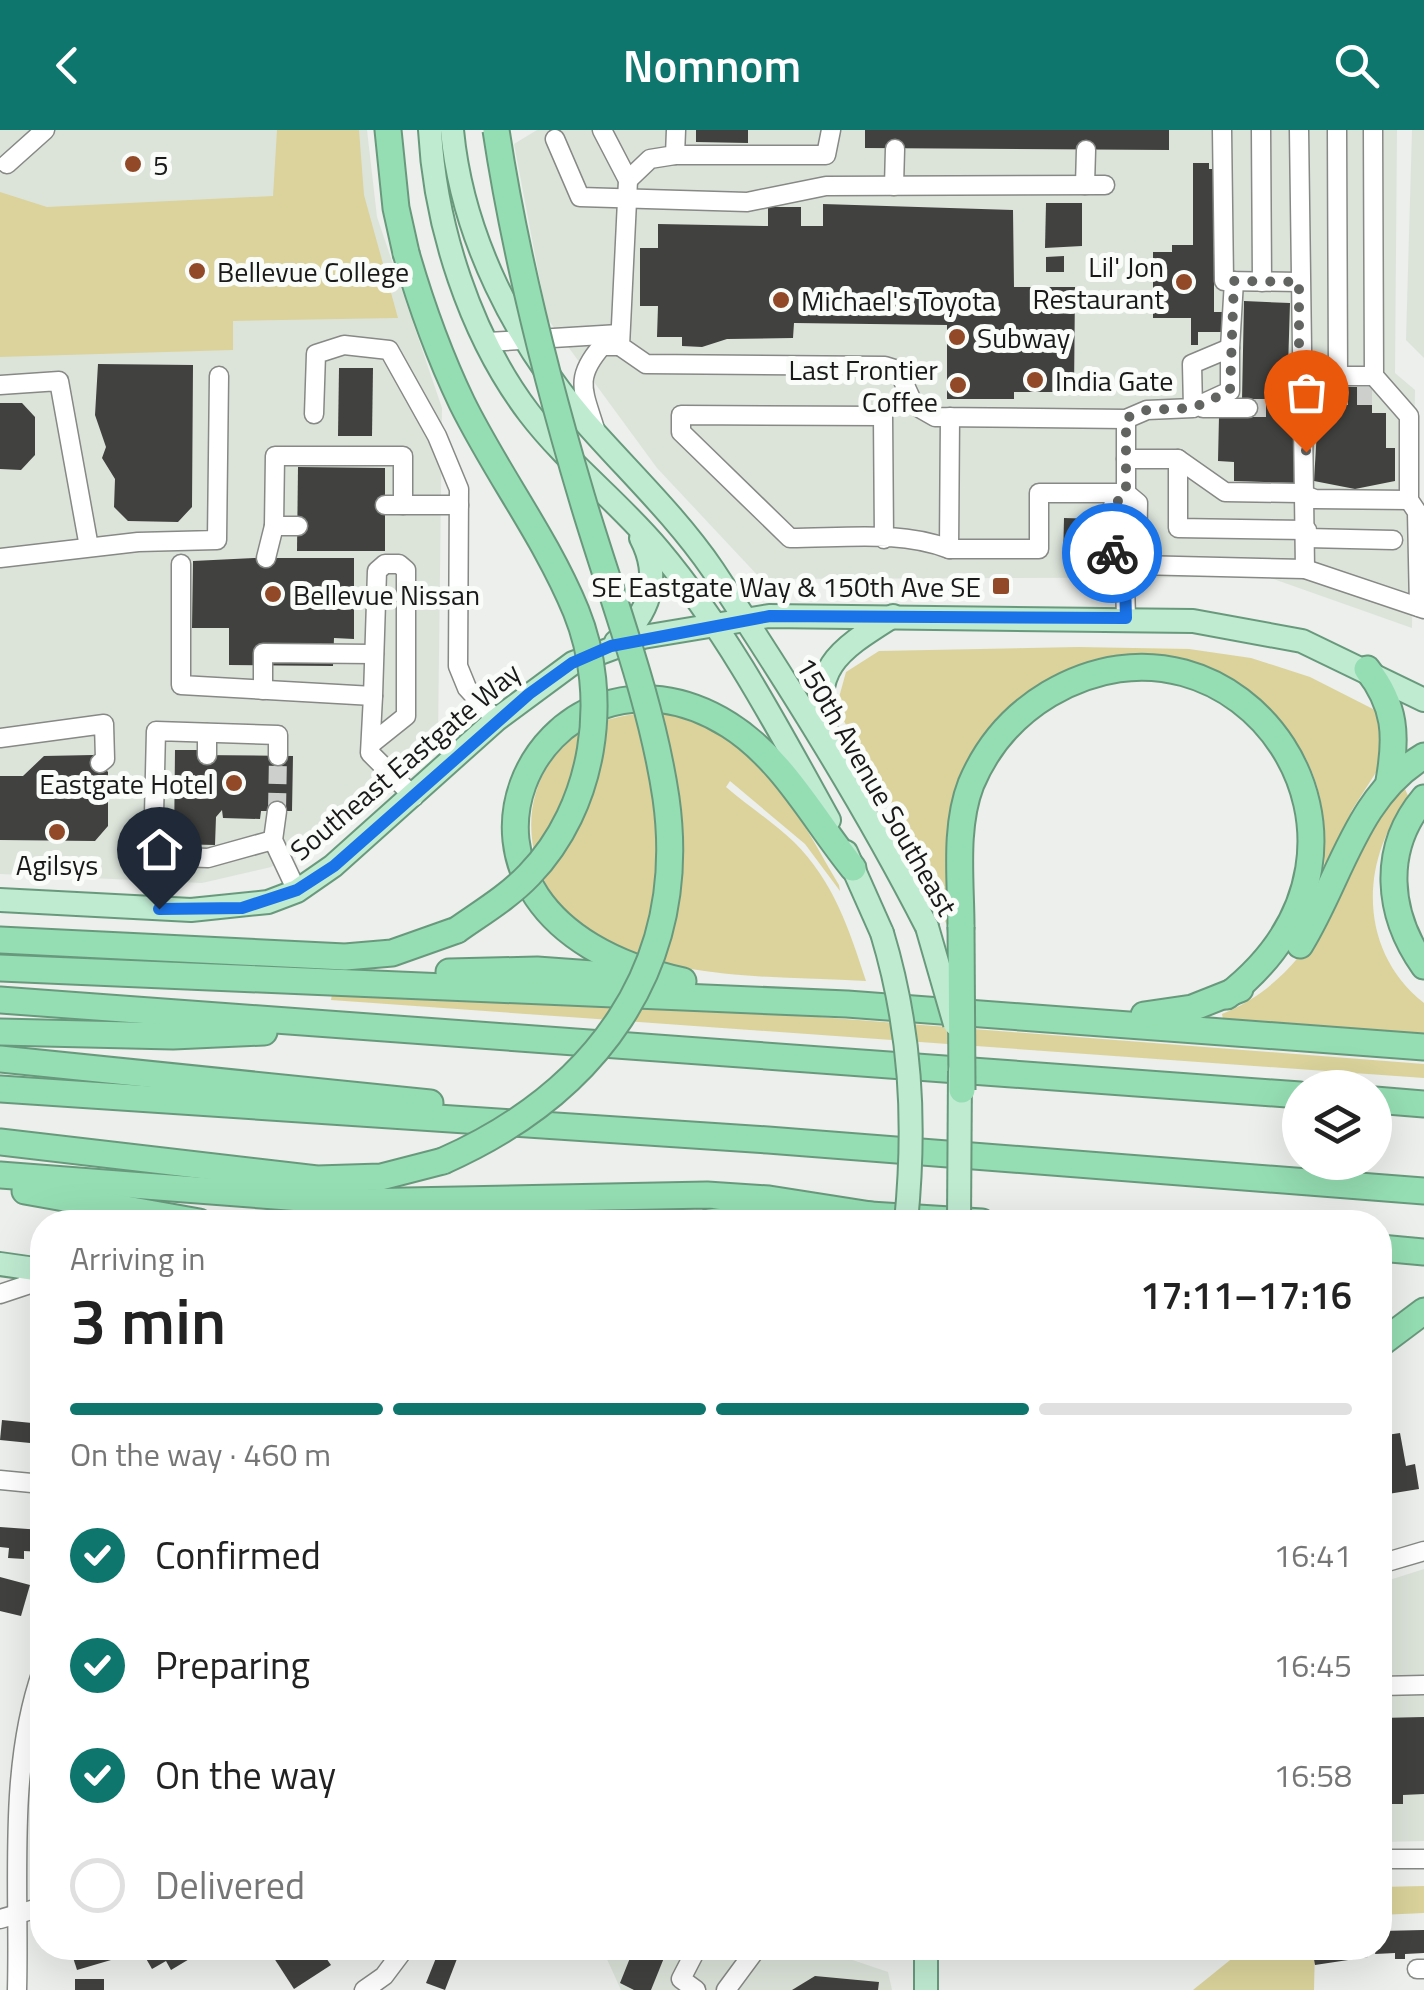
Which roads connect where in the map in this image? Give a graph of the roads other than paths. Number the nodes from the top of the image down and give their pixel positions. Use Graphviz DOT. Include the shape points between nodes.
graph roads {
  1 [pos="45,130"];
  2 [pos="388,130"];
  3 [pos="430,130"];
  4 [pos="452,130"];
  5 [pos="496,130"];
  6 [pos="602,130"];
  7 [pos="676,130"];
  8 [pos="831,130"];
  9 [pos="1222,130"];
  10 [pos="1261,130"];
  11 [pos="1299,130"];
  12 [pos="1337,130"];
  13 [pos="1373,130"];
  14 [pos="554,138"];
  15 [pos="894,148"];
  16 [pos="1086,150"];
  17 [pos="675,155"];
  18 [pos="826,155"];
  19 [pos="7,164"];
  20 [pos="628,180"];
  21 [pos="1085,185"];
  22 [pos="1105,185"];
  23 [pos="826,186"];
  24 [pos="894,186"];
  25 [pos="628,201"];
  26 [pos="1234,281"];
  27 [pos="1262,282"];
  28 [pos="1299,282"];
  29 [pos="525,339"];
  30 [pos="620,340"];
  31 [pos="488,342"];
  32 [pos="1230,348"];
  33 [pos="219,376"];
  34 [pos="1299,376"];
  35 [pos="1338,376"];
  36 [pos="1374,376"];
  37 [pos="0,385"];
  38 [pos="1330,396"];
  39 [pos="1372,396"];
  40 [pos="1392,396"];
  41 [pos="1304,402"];
  42 [pos="1193,408"];
  43 [pos="1248,408"];
  44 [pos="1279,408"];
  45 [pos="314,414"];
  46 [pos="950,417"];
  47 [pos="1126,418"];
  48 [pos="596,434"];
  49 [pos="1126,459"];
  50 [pos="1178,459"];
  51 [pos="1126,493"];
  52 [pos="1307,496"];
  53 [pos="459,497"];
  54 [pos="1409,500"];
  55 [pos="623,510"];
  56 [pos="274,526"];
  57 [pos="298,526"];
  58 [pos="1307,534"];
  59 [pos="884,538"];
  60 [pos="1394,540"];
  61 [pos="97,546"];
  62 [pos="949,549"];
  63 [pos="0,558"];
  64 [pos="266,558"];
  65 [pos="181,564"];
  66 [pos="1138,565"];
  67 [pos="1306,569"];
  68 [pos="1125,583"];
  69 [pos="1422,608"];
  70 [pos="892,616"];
  71 [pos="1126,618"];
  72 [pos="743,620"];
  73 [pos="712,625"];
  74 [pos="611,646"];
  75 [pos="374,654"];
  76 [pos="1367,669"];
  77 [pos="263,690"];
  78 [pos="373,696"];
  79 [pos="1424,700"];
  80 [pos="496,720"];
  81 [pos="207,733"];
  82 [pos="0,738"];
  83 [pos="371,744"];
  84 [pos="207,755"];
  85 [pos="278,756"];
  86 [pos="1424,756"];
  87 [pos="100,763"];
  88 [pos="839,768"];
  89 [pos="1390,780"];
  90 [pos="414,796"];
  91 [pos="1424,798"];
  92 [pos="277,811"];
  93 [pos="1424,812"];
  94 [pos="1400,836"];
  95 [pos="273,840"];
  96 [pos="853,868"];
  97 [pos="297,890"];
  98 [pos="0,900"];
  99 [pos="0,940"];
  100 [pos="1424,966"];
  101 [pos="0,968"];
  102 [pos="170,974"];
  103 [pos="683,981"];
  104 [pos="1227,996"];
  105 [pos="0,1000"];
  106 [pos="847,1004"];
  107 [pos="1046,1018"];
  108 [pos="324,1024"];
  109 [pos="0,1032"];
  110 [pos="1424,1047"];
  111 [pos="0,1059"];
  112 [pos="0,1090"];
  113 [pos="962,1090"];
  114 [pos="1282,1094"];
  115 [pos="1392,1101"];
  116 [pos="1424,1104"];
  117 [pos="768,1140"];
  118 [pos="0,1142"];
  119 [pos="0,1174"];
  120 [pos="0,1186"];
  121 [pos="1424,1192"];
  122 [pos="133,1210"];
  123 [pos="839,1210"];
  124 [pos="907,1210"];
  125 [pos="958,1210"];
  126 [pos="1392,1249"];
  127 [pos="1424,1252"];
  128 [pos="0,1264"];
  129 [pos="30,1268"];
  130 [pos="30,1280"];
  131 [pos="0,1294"];
  132 [pos="1424,1312"];
  133 [pos="1392,1335"];
  134 [pos="0,1480"];
  135 [pos="30,1483"];
  136 [pos="1424,1551"];
  137 [pos="1392,1560"];
  138 [pos="1424,1685"];
  139 [pos="1392,1686"];
  140 [pos="30,1720"];
  141 [pos="1424,1858"];
  142 [pos="1392,1859"];
  143 [pos="30,1911"];
  144 [pos="20,1914"];
  145 [pos="0,1919"];
  146 [pos="395,1960"];
  147 [pos="691,1960"];
  148 [pos="748,1960"];
  149 [pos="926,1960"];
  150 [pos="17,1990"];
  151 [pos="364,1990"];
  152 [pos="696,1990"];
  153 [pos="726,1990"];
  154 [pos="926,1990"];
  1 -- 19 [label="street"];
  2 -- 99 [label="highway, bridge" via="396,208 421,304 463,404 576,612 594,688 588,765 567,820 530,874 456,930 412,948 358,956"];
  3 -- 31 [label="main road, 150th Avenue Southeast" via="446,230"];
  4 -- 29 [label="main road, 150th Avenue Southeast" via="483,255"];
  5 -- 118 [label="highway, bridge" via="539,343 660,762 669,864 661,921 642,980 593,1055 525,1118 443,1161 381,1177 316,1179"];
  6 -- 20 [label="street"];
  7 -- 17 [label="street"];
  8 -- 18 [label="street"];
  9 -- 26 [label="street" via="1224,281"];
  10 -- 27 [label="street"];
  11 -- 28 [label="street"];
  12 -- 35 [label="street"];
  13 -- 36 [label="street"];
  14 -- 25 [label="street" via="580,198"];
  15 -- 24 [label="street"];
  16 -- 21 [label="street"];
  17 -- 18 [label="street"];
  17 -- 20 [label="street" via="650,160"];
  18 -- 23 [label="street"];
  20 -- 25 [label="street"];
  21 -- 22 [label="street"];
  21 -- 24 [label="street"];
  23 -- 24 [label="street"];
  23 -- 25 [label="street" via="747,202"];
  25 -- 30 [label="street"];
  26 -- 27 [label="street"];
  26 -- 32 [label="street"];
  27 -- 28 [label="street"];
  28 -- 34 [label="street"];
  29 -- 30 [label="street"];
  29 -- 31 [label="street"];
  29 -- 48 [label="main road, 150th Avenue Southeast"];
  30 -- 46 [label="street" via="646,364 885,366 898,370 920,411"];
  30 -- 48 [label="street" via="602,346 584,369"];
  31 -- 55 [label="main road, 150th Avenue Southeast" via="530,414"];
  32 -- 42 [label="street" via="1230,391"];
  32 -- 42 [label="street" via="1192,364"];
  33 -- 61 [label="street" via="217,540"];
  34 -- 35 [label="street"];
  34 -- 41 [label="street"];
  35 -- 36 [label="street"];
  36 -- 40 [label="street"];
  37 -- 61 [label="street" via="59,381"];
  38 -- 41 [label="street"];
  39 -- 40 [label="street"];
  40 -- 54 [label="street" via="1409,416"];
  41 -- 44 [label="street"];
  41 -- 52 [label="street"];
  42 -- 43 [label="street"];
  42 -- 47 [label="street"];
  45 -- 53 [label="street" via="316,354 344,345 389,350 436,436"];
  46 -- 47 [label="street"];
  46 -- 62 [label="street"];
  47 -- 49 [label="street"];
  48 -- 72 [label="main road, 150th Avenue Southeast" via="686,533"];
  49 -- 50 [label="street"];
  49 -- 51 [label="street"];
  50 -- 52 [label="street" via="1225,492"];
  50 -- 58 [label="street" via="1178,528"];
  51 -- 62 [label="street" via="1039,493 1039,549"];
  51 -- 66 [label="street" via="1138,503"];
  51 -- 68 [label="street" via="1113,506 1112,564"];
  52 -- 54 [label="street"];
  52 -- 58 [label="street"];
  53 -- 56 [label="street" via="394,505 403,456 275,456"];
  53 -- 80 [label="street" via="458,666 467,688"];
  54 -- 69 [label="street" via="1417,512"];
  55 -- 73 [label="main road, 150th Avenue Southeast"];
  55 -- 74 [label="main road" via="644,543 652,579 645,610"];
  56 -- 57 [label="street"];
  56 -- 64 [label="street"];
  58 -- 60 [label="street"];
  58 -- 67 [label="street"];
  59 -- 59 [label="street" via="790,538 681,432 681,415 883,416"];
  59 -- 62 [label="street" via="923,538"];
  61 -- 63 [label="street"];
  65 -- 77 [label="street" via="181,686"];
  66 -- 67 [label="street"];
  66 -- 68 [label="street"];
  67 -- 69 [label="street"];
  68 -- 71 [label="street"];
  70 -- 71 [label="main road, Southeast Eastgate Way"];
  70 -- 72 [label="main road, Southeast Eastgate Way"];
  70 -- 88 [label="main road" via="842,650 826,675 821,713"];
  71 -- 76 [label="main road, Southeast Eastgate Way" via="1248,628 1302,641"];
  72 -- 73 [label="main road, Southeast Eastgate Way"];
  72 -- 88 [label="main road, 150th Avenue Southeast"];
  73 -- 74 [label="main road, Southeast Eastgate Way"];
  73 -- 96 [label="main road, 150th Avenue Southeast" via="798,763"];
  74 -- 80 [label="main road, Southeast Eastgate Way" via="572,663"];
  75 -- 77 [label="street" via="263,653"];
  75 -- 78 [label="street"];
  75 -- 83 [label="street" via="377,570 399,564 406,570 406,716"];
  76 -- 79 [label="main road, Southeast Eastgate Way"];
  76 -- 89 [label="highway" via="1392,711"];
  77 -- 78 [label="street"];
  78 -- 83 [label="street"];
  80 -- 90 [label="main road, Southeast Eastgate Way"];
  81 -- 84 [label="street"];
  81 -- 85 [label="street" via="278,735"];
  81 -- 95 [label="street" via="156,732 153,856 208,858"];
  82 -- 87 [label="street" via="104,724"];
  83 -- 90 [label="street" via="370,753"];
  86 -- 89 [label="highway"];
  88 -- 113 [label="main road, 150th Avenue Southeast, bridge" via="927,927 949,996"];
  89 -- 104 [label="highway" via="1300,945"];
  90 -- 97 [label="main road, Southeast Eastgate Way"];
  91 -- 94 [label="highway"];
  92 -- 95 [label="street"];
  93 -- 94 [label="highway"];
  94 -- 100 [label="highway" via="1395,898"];
  95 -- 97 [label="street"];
  96 -- 103 [label="highway" via="762,751 705,712 666,700 628,700 580,715 539,752 526,776 515,828 524,878 544,910 587,946 618,963"];
  96 -- 124 [label="main road, 150th Avenue Southeast, bridge" via="882,933 908,1042"];
  97 -- 98 [label="main road, Southeast Eastgate Way" via="242,908 208,910"];
  101 -- 102 [label="highway"];
  102 -- 103 [label="highway" via="536,970"];
  102 -- 106 [label="highway"];
  103 -- 106 [label="highway"];
  104 -- 107 [label="highway" via="1138,1016"];
  104 -- 113 [label="highway, bridge" via="1258,972 1303,906 1314,861 1311,802 1298,767 1277,734 1223,689 1186,675 1153,667 1068,683 1011,722 989,750 964,809"];
  105 -- 108 [label="highway"];
  106 -- 107 [label="highway"];
  107 -- 110 [label="highway"];
  108 -- 109 [label="highway" via="173,1036"];
  108 -- 114 [label="highway"];
  111 -- 117 [label="highway"];
  112 -- 117 [label="highway"];
  113 -- 125 [label="main road, 150th Avenue Southeast, bridge"];
  115 -- 116 [label="highway"];
  117 -- 121 [label="highway"];
  119 -- 123 [label="highway" via="354,1202 708,1195"];
  120 -- 122 [label="highway"];
  126 -- 127 [label="highway"];
  128 -- 129 [label="main road"];
  130 -- 131 [label="street"];
  132 -- 133 [label="highway"];
  134 -- 135 [label="street"];
  136 -- 137 [label="street"];
  138 -- 139 [label="street"];
  140 -- 144 [label="street" via="22,1771"];
  141 -- 142 [label="street"];
  143 -- 144 [label="street"];
  144 -- 145 [label="street"];
  144 -- 150 [label="street"];
  146 -- 151 [label="street"];
  147 -- 152 [label="street" via="681,1979"];
  148 -- 153 [label="street"];
  149 -- 154 [label="main road"];
}
